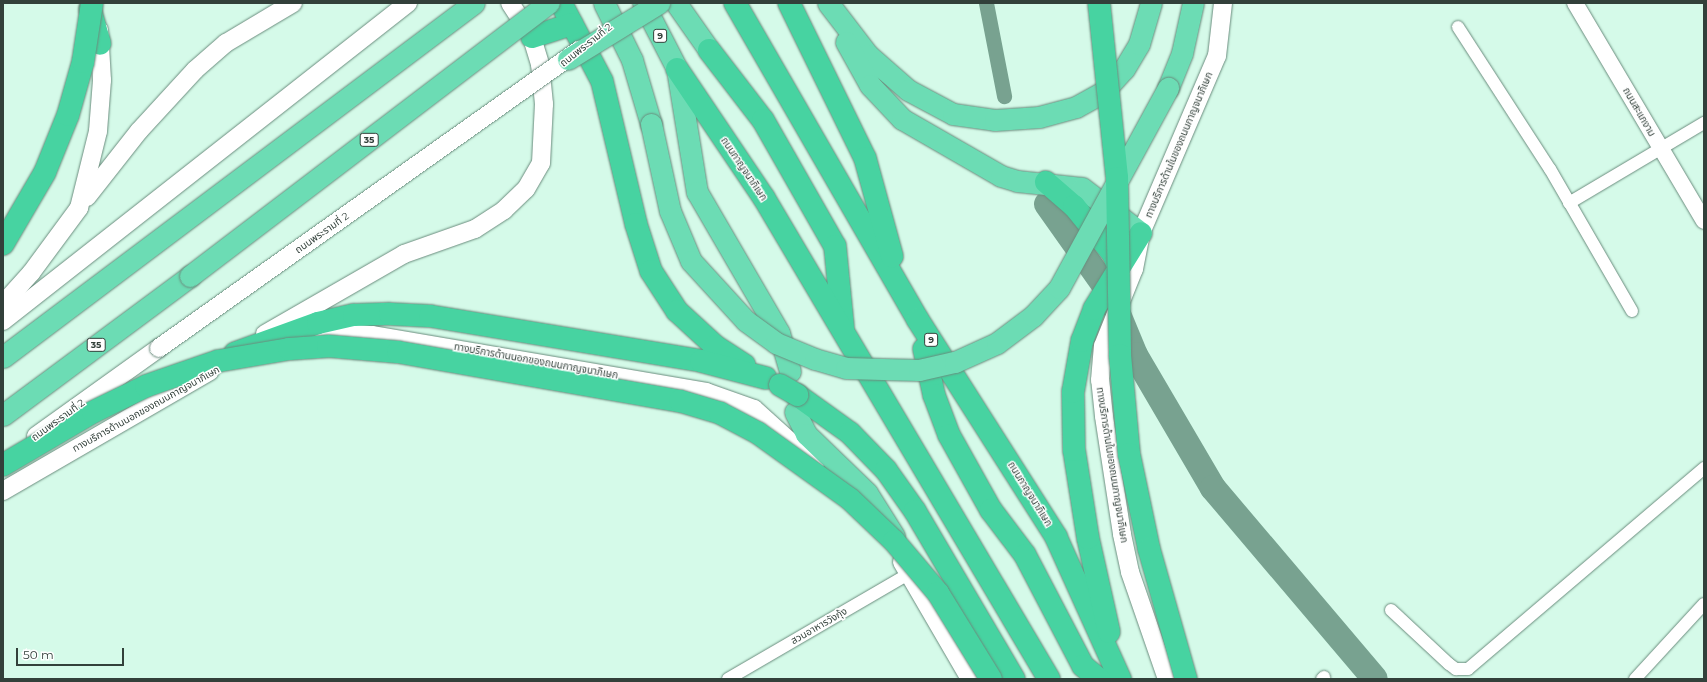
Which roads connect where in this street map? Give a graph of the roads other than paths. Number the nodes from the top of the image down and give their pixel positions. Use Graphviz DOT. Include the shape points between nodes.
graph roads {
  1 [pos="89,3"];
  2 [pos="92,3"];
  3 [pos="98,3"];
  4 [pos="292,3"];
  5 [pos="408,3"];
  6 [pos="474,3"];
  7 [pos="510,3"];
  8 [pos="548,3"];
  9 [pos="561,3"];
  10 [pos="604,3"];
  11 [pos="639,3"];
  12 [pos="644,3"];
  13 [pos="659,3"];
  14 [pos="676,3"];
  15 [pos="735,3"];
  16 [pos="789,3"];
  17 [pos="828,3"];
  18 [pos="1098,3"];
  19 [pos="1151,3"];
  20 [pos="1193,3"];
  21 [pos="1224,3"];
  22 [pos="1575,3"];
  23 [pos="572,24"];
  24 [pos="1458,27"];
  25 [pos="532,37"];
  26 [pos="100,44"];
  27 [pos="709,50"];
  28 [pos="568,59"];
  29 [pos="678,69"];
  30 [pos="1704,123"];
  31 [pos="1661,149"];
  32 [pos="1046,182"];
  33 [pos="1569,203"];
  34 [pos="79,208"];
  35 [pos="1704,221"];
  36 [pos="1141,234"];
  37 [pos="3,244"];
  38 [pos="1123,271"];
  39 [pos="900,286"];
  40 [pos="3,304"];
  41 [pos="1632,311"];
  42 [pos="3,320"];
  43 [pos="918,320"];
  44 [pos="844,335"];
  45 [pos="3,356"];
  46 [pos="217,360"];
  47 [pos="786,388"];
  48 [pos="3,415"];
  49 [pos="106,430"];
  50 [pos="3,460"];
  51 [pos="3,465"];
  52 [pos="1704,468"];
  53 [pos="3,491"];
  54 [pos="908,570"];
  55 [pos="1704,604"];
  56 [pos="1391,610"];
  57 [pos="728,679"];
  58 [pos="970,679"];
  59 [pos="991,679"];
  60 [pos="1014,679"];
  61 [pos="1049,679"];
  62 [pos="1113,679"];
  63 [pos="1167,679"];
  64 [pos="1186,679"];
  65 [pos="1635,679"];
  1 -- 26 [label="highway"];
  2 -- 37 [label="highway, bridge" via="83,62 68,115 45,172"];
  3 -- 26 [label="main road"];
  4 -- 34 [label="main road" via="226,43 195,70 139,131"];
  5 -- 42 [label="main road"];
  6 -- 45 [label="highway"];
  7 -- 25 [label="main road"];
  8 -- 48 [label="highway, 35, bridge"];
  9 -- 23 [label="highway"];
  10 -- 20 [label="highway, bridge" via="632,60 651,124 670,211 691,261 746,321 776,343 846,368 919,370 955,362 997,342 1033,316 1059,288 1168,88 1182,52"];
  11 -- 28 [label="main road, ถนนพระรามที่ 2, bridge"];
  12 -- 29 [label="highway, ถนนกาญจนาภิเษก / 9"];
  13 -- 28 [label="highway, bridge"];
  14 -- 27 [label="highway, ถนนกาญจนาภิเษก"];
  15 -- 39 [label="highway, ถนนกาญจนาภิเษก / 9"];
  16 -- 39 [label="highway" via="866,158"];
  17 -- 19 [label="highway" via="868,55 908,90 953,114 995,120 1039,117 1076,107 1103,92 1124,69 1139,44"];
  17 -- 32 [label="highway" via="842,35 887,107 974,160 1017,181"];
  18 -- 64 [label="highway, bridge" via="1116,178 1120,354 1129,454 1149,549"];
  21 -- 36 [label="main road, ทางบริการด้านในของถนนกาญจนาภิเษก" via="1217,56"];
  22 -- 31 [label="street, ถนนสะแกงาม"];
  23 -- 25 [label="highway"];
  23 -- 47 [label="highway" via="602,81 636,224 651,271 677,311 696,330"];
  24 -- 33 [label="street"];
  25 -- 46 [label="main road" via="540,64 545,132 541,162 526,189 504,210 475,229 404,254"];
  26 -- 34 [label="main road" via="98,131"];
  27 -- 44 [label="highway, ถนนกาญจนาภิเษก" via="763,120 836,246"];
  28 -- 50 [label="main road, ถนนพระรามที่ 2, bridge"];
  29 -- 44 [label="highway, ถนนกาญจนาภิเษก / 9" via="764,198"];
  29 -- 47 [label="highway" via="697,192 779,333"];
  30 -- 31 [label="street"];
  31 -- 33 [label="street"];
  31 -- 35 [label="street, ถนนสะแกงาม"];
  32 -- 36 [label="highway" via="1068,184 1093,194"];
  32 -- 38 [label="highway" via="1074,206"];
  33 -- 41 [label="street"];
  34 -- 40 [label="main road" via="35,267"];
  36 -- 38 [label="highway"];
  38 -- 62 [label="highway" via="1094,309 1082,341 1073,392 1074,450"];
  38 -- 63 [label="main road, ทางบริการด้านในของถนนกาญจนาภิเษก, bridge" via="1103,346 1100,380 1122,534 1130,572"];
  39 -- 43 [label="highway, ถนนกาญจนาภิเษก / 9"];
  43 -- 62 [label="highway, ถนนกาญจนาภิเษก / 9" via="1056,537"];
  43 -- 62 [label="highway, ถนนกาญจนาภิเษก / 9" via="934,394 949,435 991,510 1025,555 1083,666"];
  44 -- 61 [label="highway, ถนนกาญจนาภิเษก / 9"];
  46 -- 47 [label="highway" via="318,323 354,315 390,314 430,316 701,361"];
  46 -- 49 [label="main road"];
  47 -- 54 [label="highway" via="806,434 867,493 892,530"];
  47 -- 60 [label="highway" via="850,433 886,470 915,511"];
  49 -- 53 [label="main road, ทางบริการด้านนอกของถนนกาญจนาภิเษก"];
  49 -- 54 [label="main road, ทางบริการด้านนอกของถนนกาญจนาภิเษก" via="210,371 309,337 372,335 531,361 706,392 754,409 823,472"];
  51 -- 59 [label="highway, bridge" via="93,412 146,386 218,361 289,349 328,346 398,352 680,401 720,413 758,433 850,499 894,541 938,594"];
  52 -- 56 [label="street" via="1468,669 1452,667"];
  54 -- 57 [label="street, สวนอาหารวังกุ้ง"];
  54 -- 58 [label="main road, ทางบริการด้านนอกของถนนกาญจนาภิเษก"];
  55 -- 65 [label="street"];
}
